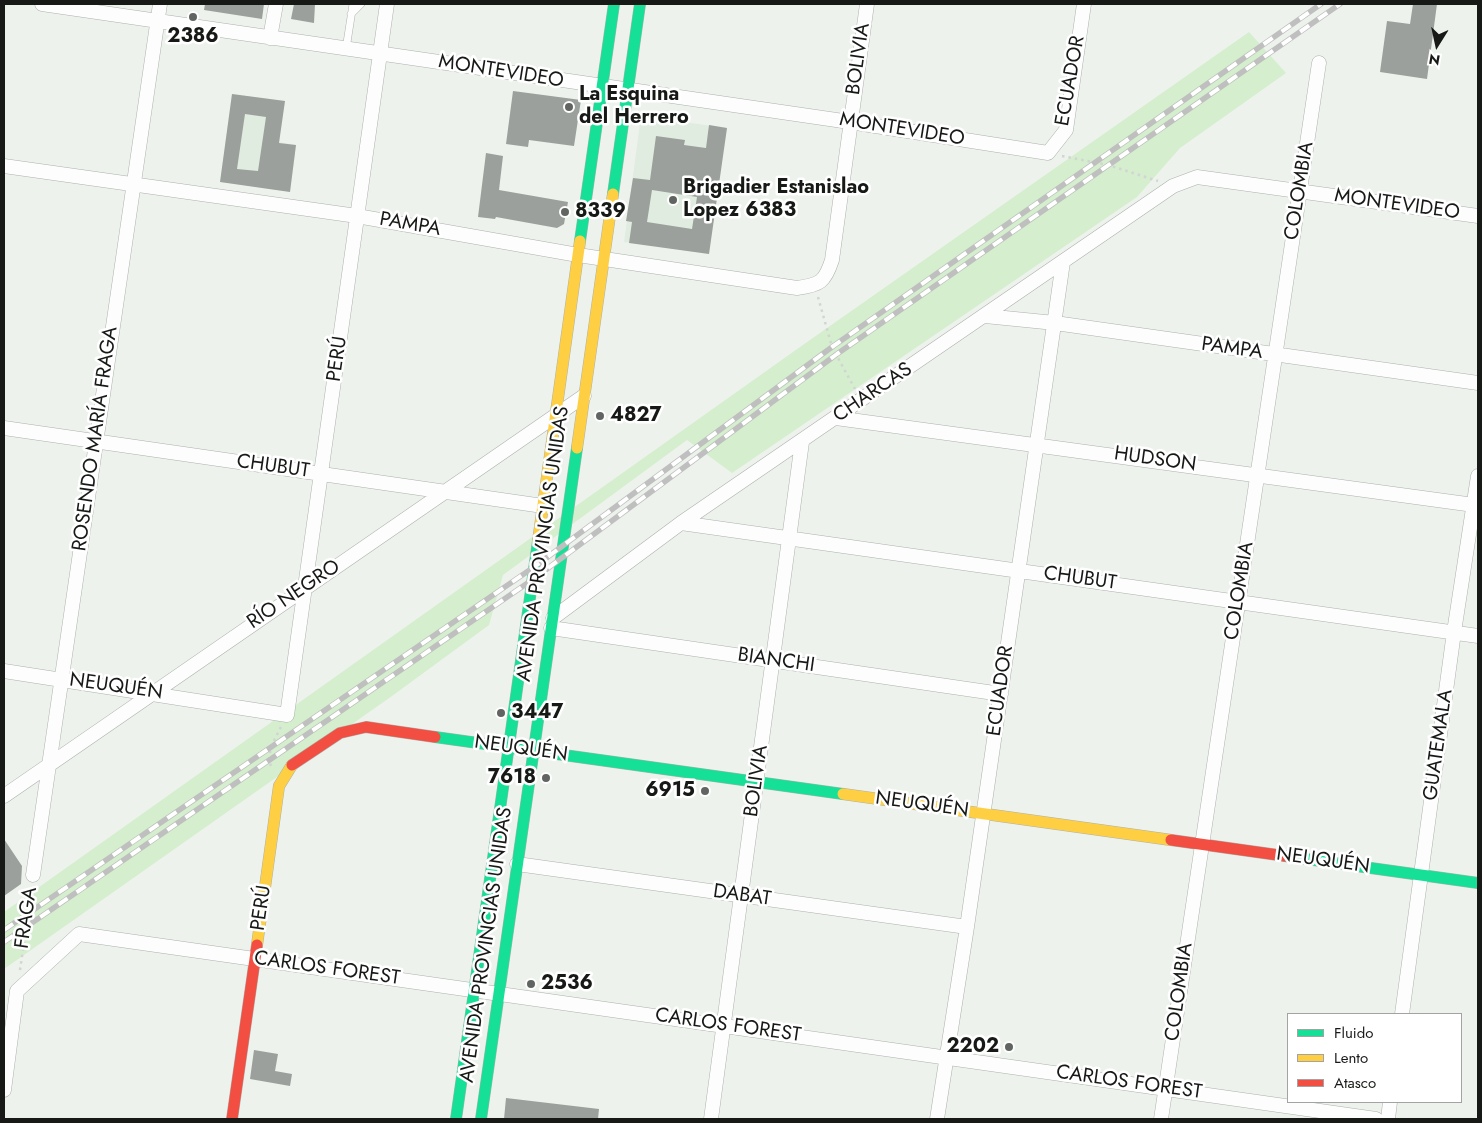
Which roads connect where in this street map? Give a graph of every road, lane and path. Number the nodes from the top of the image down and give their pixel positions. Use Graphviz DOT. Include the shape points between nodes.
graph roads {
  1 [pos="42,4"];
  2 [pos="160,4"];
  3 [pos="276,4"];
  4 [pos="353,4"];
  5 [pos="360,4"];
  6 [pos="385,4"];
  7 [pos="614,4"];
  8 [pos="640,4"];
  9 [pos="867,4"];
  10 [pos="1084,4"];
  11 [pos="351,14"];
  12 [pos="158,21"];
  13 [pos="270,38"];
  14 [pos="346,49"];
  15 [pos="380,54"];
  16 [pos="1319,63"];
  17 [pos="602,87"];
  18 [pos="628,91"];
  19 [pos="850,122"];
  20 [pos="1048,154"];
  21 [pos="4,166"];
  22 [pos="1198,177"];
  23 [pos="134,185"];
  24 [pos="1173,186"];
  25 [pos="1300,191"];
  26 [pos="358,216"];
  27 [pos="1478,216"];
  28 [pos="578,255"];
  29 [pos="604,259"];
  30 [pos="1063,262"];
  31 [pos="815,286"];
  32 [pos="985,316"];
  33 [pos="1055,323"];
  34 [pos="1275,355"];
  35 [pos="1478,384"];
  36 [pos="584,396"];
  37 [pos="861,401"];
  38 [pos="554,417"];
  39 [pos="836,418"];
  40 [pos="4,428"];
  41 [pos="96,442"];
  42 [pos="802,442"];
  43 [pos="1037,444"];
  44 [pos="322,474"];
  45 [pos="1257,475"];
  46 [pos="1478,476"];
  47 [pos="447,492"];
  48 [pos="1474,505"];
  49 [pos="543,506"];
  50 [pos="681,523"];
  51 [pos="790,538"];
  52 [pos="1019,571"];
  53 [pos="306,586"];
  54 [pos="1238,602"];
  55 [pos="552,623"];
  56 [pos="1454,632"];
  57 [pos="1478,636"];
  58 [pos="773,661"];
  59 [pos="4,671"];
  60 [pos="61,679"];
  61 [pos="153,692"];
  62 [pos="1001,694"];
  63 [pos="287,715"];
  64 [pos="509,747"];
  65 [pos="534,751"];
  66 [pos="48,764"];
  67 [pos="757,782"];
  68 [pos="279,786"];
  69 [pos="4,796"];
  70 [pos="984,814"];
  71 [pos="1202,844"];
  72 [pos="517,864"];
  73 [pos="33,875"];
  74 [pos="1421,875"];
  75 [pos="1478,883"];
  76 [pos="742,896"];
  77 [pos="967,927"];
  78 [pos="255,959"];
  79 [pos="474,990"];
  80 [pos="17,991"];
  81 [pos="498,994"];
  82 [pos="1402,1013"];
  83 [pos="9,1018"];
  84 [pos="722,1026"];
  85 [pos="945,1057"];
  86 [pos="1165,1088"];
  87 [pos="4,1090"];
  88 [pos="1390,1103"];
  89 [pos="232,1119"];
  90 [pos="456,1119"];
  91 [pos="481,1119"];
  92 [pos="710,1119"];
  93 [pos="937,1119"];
  94 [pos="1161,1119"];
  95 [pos="1376,1119"];
  96 [pos="1388,1119"];
  1 -- 12 [label="street, MONTEVIDEO"];
  2 -- 12 [label="street, ROSENDO MARÍA FRAGA"];
  3 -- 13 [label="street"];
  4 -- 11 [label="lane"];
  5 -- 11 [label="lane"];
  6 -- 15 [label="street, PERÚ"];
  7 -- 17 [label="main road, AVENIDA PROVINCIAS UNIDAS"];
  8 -- 18 [label="main road, AVENIDA PROVINCIAS UNIDAS"];
  9 -- 19 [label="street, BOLIVIA"];
  10 -- 20 [label="street, ECUADOR" via="1066,130"];
  11 -- 14 [label="lane"];
  12 -- 13 [label="street, MONTEVIDEO"];
  12 -- 23 [label="street, ROSENDO MARÍA FRAGA"];
  13 -- 14 [label="street, MONTEVIDEO"];
  14 -- 15 [label="street, MONTEVIDEO"];
  15 -- 17 [label="street, MONTEVIDEO"];
  15 -- 26 [label="street, PERÚ"];
  16 -- 25 [label="street, COLOMBIA"];
  17 -- 18 [label="street, MONTEVIDEO"];
  17 -- 28 [label="main road, AVENIDA PROVINCIAS UNIDAS"];
  18 -- 19 [label="street, MONTEVIDEO"];
  18 -- 29 [label="main road, AVENIDA PROVINCIAS UNIDAS"];
  19 -- 20 [label="street, MONTEVIDEO"];
  19 -- 31 [label="street, BOLIVIA" via="832,260 827,276"];
  20 -- 24 [label="path" via="1108,165"];
  21 -- 23 [label="street, PAMPA"];
  22 -- 24 [label="street, CHARCAS"];
  22 -- 25 [label="street, MONTEVIDEO"];
  23 -- 26 [label="street, PAMPA"];
  23 -- 41 [label="street, ROSENDO MARÍA FRAGA"];
  24 -- 30 [label="street, CHARCAS"];
  25 -- 27 [label="street, MONTEVIDEO"];
  25 -- 34 [label="street, COLOMBIA"];
  26 -- 28 [label="street, PAMPA"];
  26 -- 44 [label="street, PERÚ"];
  28 -- 29 [label="street, PAMPA"];
  28 -- 38 [label="main road, AVENIDA PROVINCIAS UNIDAS"];
  29 -- 31 [label="street, PAMPA" via="797,288"];
  29 -- 36 [label="main road, AVENIDA PROVINCIAS UNIDAS"];
  30 -- 32 [label="street, CHARCAS"];
  30 -- 33 [label="street, ECUADOR"];
  31 -- 37 [label="path" via="832,347"];
  32 -- 33 [label="street, PAMPA"];
  32 -- 37 [label="street, CHARCAS"];
  33 -- 34 [label="street, PAMPA"];
  33 -- 43 [label="street, ECUADOR"];
  34 -- 35 [label="street, PAMPA"];
  34 -- 45 [label="street, COLOMBIA"];
  36 -- 38 [label="street, RÍO NEGRO"];
  36 -- 55 [label="main road, AVENIDA PROVINCIAS UNIDAS"];
  37 -- 39 [label="street, CHARCAS"];
  38 -- 47 [label="street, RÍO NEGRO"];
  38 -- 49 [label="main road, AVENIDA PROVINCIAS UNIDAS"];
  39 -- 42 [label="street, CHARCAS"];
  39 -- 43 [label="street, HUDSON"];
  40 -- 41 [label="street, CHUBUT"];
  41 -- 44 [label="street, CHUBUT"];
  41 -- 60 [label="street, ROSENDO MARÍA FRAGA"];
  42 -- 50 [label="street, CHARCAS"];
  42 -- 51 [label="street, BOLIVIA"];
  43 -- 45 [label="street, HUDSON"];
  43 -- 52 [label="street, ECUADOR"];
  44 -- 47 [label="street, CHUBUT"];
  44 -- 53 [label="street, PERÚ"];
  45 -- 48 [label="street, HUDSON"];
  45 -- 54 [label="street, COLOMBIA"];
  46 -- 48 [label="street, GUATEMALA"];
  47 -- 49 [label="street, CHUBUT"];
  47 -- 53 [label="street, RÍO NEGRO"];
  48 -- 56 [label="street, GUATEMALA"];
  49 -- 64 [label="main road, AVENIDA PROVINCIAS UNIDAS"];
  50 -- 51 [label="street, CHUBUT"];
  50 -- 55 [label="street, CHARCAS"];
  51 -- 52 [label="street, CHUBUT"];
  51 -- 58 [label="street, BOLIVIA"];
  52 -- 54 [label="street, CHUBUT"];
  52 -- 62 [label="street, ECUADOR"];
  53 -- 61 [label="street, RÍO NEGRO"];
  53 -- 63 [label="street, PERÚ"];
  54 -- 56 [label="street, CHUBUT"];
  54 -- 71 [label="street, COLOMBIA"];
  55 -- 58 [label="street, BIANCHI"];
  55 -- 65 [label="main road, AVENIDA PROVINCIAS UNIDAS"];
  56 -- 57 [label="street, CHUBUT"];
  56 -- 74 [label="street, GUATEMALA"];
  58 -- 62 [label="street, BIANCHI"];
  58 -- 67 [label="street, BOLIVIA"];
  59 -- 60 [label="street, NEUQUÉN"];
  60 -- 61 [label="street, NEUQUÉN"];
  60 -- 66 [label="street, ROSENDO MARÍA FRAGA"];
  61 -- 63 [label="street, NEUQUÉN"];
  61 -- 66 [label="street, RÍO NEGRO"];
  62 -- 70 [label="street, ECUADOR"];
  63 -- 68 [label="path" via="271,747 269,761"];
  64 -- 65 [label="main road, NEUQUÉN"];
  64 -- 68 [label="main road, NEUQUÉN" via="366,727 340,733 291,766"];
  64 -- 79 [label="main road, AVENIDA PROVINCIAS UNIDAS"];
  65 -- 67 [label="main road, NEUQUÉN"];
  65 -- 72 [label="main road, AVENIDA PROVINCIAS UNIDAS"];
  66 -- 69 [label="street, RÍO NEGRO"];
  66 -- 73 [label="street, ROSENDO MARÍA FRAGA"];
  67 -- 70 [label="main road, NEUQUÉN"];
  67 -- 76 [label="street, BOLIVIA"];
  68 -- 78 [label="main road, PERÚ"];
  70 -- 71 [label="main road, NEUQUÉN"];
  70 -- 77 [label="street, ECUADOR"];
  71 -- 74 [label="main road, NEUQUÉN"];
  71 -- 86 [label="street, COLOMBIA"];
  72 -- 76 [label="street, DABAT"];
  72 -- 81 [label="main road, AVENIDA PROVINCIAS UNIDAS"];
  73 -- 80 [label="path, FRAGA"];
  74 -- 75 [label="main road, NEUQUÉN"];
  74 -- 82 [label="street, GUATEMALA"];
  76 -- 77 [label="street, DABAT"];
  76 -- 84 [label="street, BOLIVIA"];
  77 -- 85 [label="street, ECUADOR"];
  78 -- 79 [label="street, CARLOS FOREST"];
  78 -- 80 [label="street, CARLOS FOREST" via="79,934"];
  78 -- 89 [label="main road, PERÚ"];
  79 -- 81 [label="street, CARLOS FOREST"];
  79 -- 90 [label="main road, AVENIDA PROVINCIAS UNIDAS"];
  80 -- 83 [label="street"];
  81 -- 84 [label="street, CARLOS FOREST"];
  81 -- 91 [label="main road, AVENIDA PROVINCIAS UNIDAS"];
  83 -- 87 [label="street"];
  84 -- 85 [label="street, CARLOS FOREST"];
  84 -- 92 [label="street, BOLIVIA"];
  85 -- 86 [label="street, CARLOS FOREST"];
  85 -- 93 [label="street, ECUADOR"];
  86 -- 94 [label="street, COLOMBIA"];
  86 -- 95 [label="street, CARLOS FOREST"];
  88 -- 96 [label="street"];
}
